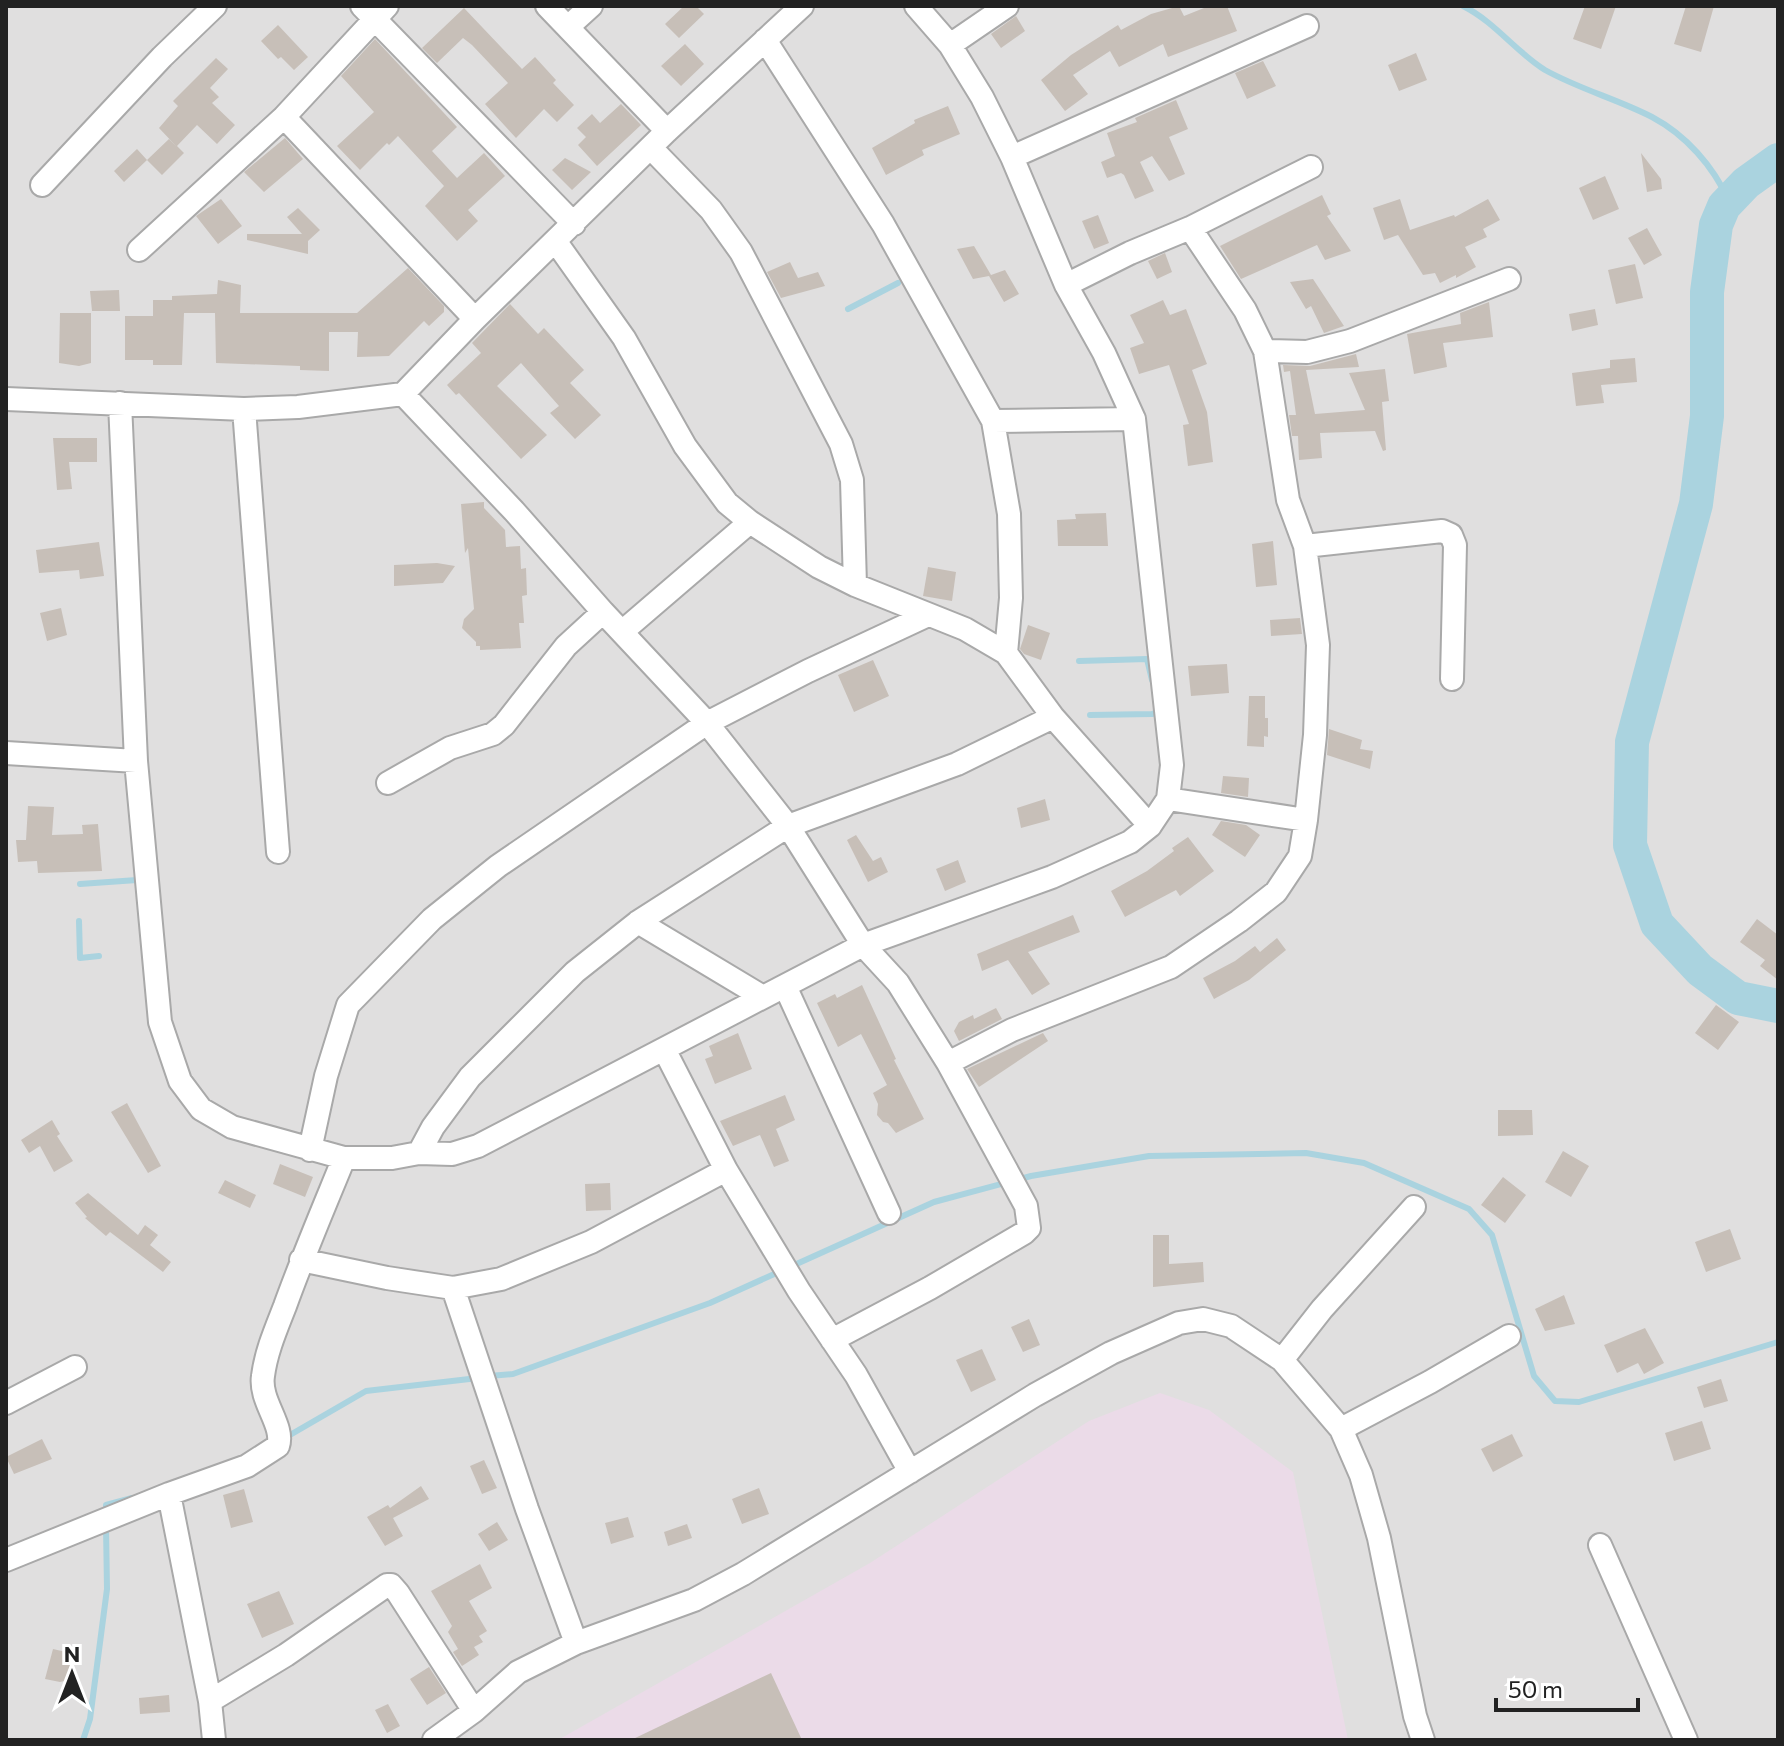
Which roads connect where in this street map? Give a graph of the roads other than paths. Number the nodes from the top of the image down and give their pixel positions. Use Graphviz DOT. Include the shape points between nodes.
graph roads {
  1 [pos="215,6"];
  2 [pos="547,6"];
  3 [pos="591,6"];
  4 [pos="916,6"];
  5 [pos="1007,6"];
  6 [pos="797,8"];
  7 [pos="374,10"];
  8 [pos="1307,26"];
  9 [pos="568,27"];
  10 [pos="765,40"];
  11 [pos="950,45"];
  12 [pos="284,117"];
  13 [pos="667,131"];
  14 [pos="651,148"];
  15 [pos="1012,157"];
  16 [pos="1311,167"];
  17 [pos="42,185"];
  18 [pos="574,224"];
  19 [pos="1190,228"];
  20 [pos="556,242"];
  21 [pos="139,250"];
  22 [pos="1509,279"];
  23 [pos="1066,285"];
  24 [pos="475,319"];
  25 [pos="1265,351"];
  26 [pos="403,394"];
  27 [pos="6,399"];
  28 [pos="120,403"];
  29 [pos="244,409"];
  30 [pos="1134,419"];
  31 [pos="993,421"];
  32 [pos="750,522"];
  33 [pos="1305,546"];
  34 [pos="855,585"];
  35 [pos="603,612"];
  36 [pos="928,615"];
  37 [pos="623,631"];
  38 [pos="1006,653"];
  39 [pos="1452,679"];
  40 [pos="1053,717"];
  41 [pos="707,723"];
  42 [pos="6,753"];
  43 [pos="136,761"];
  44 [pos="388,783"];
  45 [pos="1168,799"];
  46 [pos="1306,820"];
  47 [pos="788,826"];
  48 [pos="1150,826"];
  49 [pos="278,852"];
  50 [pos="638,922"];
  51 [pos="863,945"];
  52 [pos="785,986"];
  53 [pos="763,997"];
  54 [pos="664,1049"];
  55 [pos="948,1063"];
  56 [pos="310,1150"];
  57 [pos="419,1153"];
  58 [pos="344,1158"];
  59 [pos="726,1170"];
  60 [pos="1414,1207"];
  61 [pos="889,1213"];
  62 [pos="301,1260"];
  63 [pos="453,1288"];
  64 [pos="1509,1336"];
  65 [pos="832,1340"];
  66 [pos="1282,1360"];
  67 [pos="75,1367"];
  68 [pos="6,1403"];
  69 [pos="1341,1429"];
  70 [pos="910,1472"];
  71 [pos="169,1494"];
  72 [pos="1600,1545"];
  73 [pos="6,1560"];
  74 [pos="576,1643"];
  75 [pos="210,1701"];
  76 [pos="474,1711"];
  77 [pos="214,1740"];
  78 [pos="434,1740"];
  79 [pos="1423,1740"];
  80 [pos="1686,1740"];
  1 -- 17 [label="street"];
  2 -- 9 [label="street"];
  3 -- 9 [label="street"];
  4 -- 11 [label="street"];
  5 -- 11 [label="street"];
  6 -- 10 [label="street"];
  7 -- 12 [label="street"];
  7 -- 18 [label="street"];
  8 -- 15 [label="street"];
  9 -- 13 [label="street"];
  10 -- 13 [label="street"];
  10 -- 31 [label="street" via="883,224"];
  11 -- 15 [label="street"];
  12 -- 21 [label="street"];
  12 -- 24 [label="street"];
  13 -- 14 [label="street"];
  14 -- 18 [label="street"];
  14 -- 34 [label="street" via="711,210 741,252 841,444 852,480"];
  15 -- 23 [label="street"];
  16 -- 19 [label="street"];
  18 -- 20 [label="street"];
  19 -- 23 [label="street"];
  19 -- 25 [label="street" via="1245,310"];
  20 -- 24 [label="street"];
  20 -- 32 [label="street" via="624,338 709,482"];
  22 -- 25 [label="street" via="1350,341 1307,352"];
  23 -- 30 [label="street"];
  24 -- 26 [label="street"];
  25 -- 33 [label="street" via="1288,500"];
  26 -- 29 [label="street"];
  26 -- 35 [label="street"];
  27 -- 28 [label="street"];
  28 -- 29 [label="street"];
  28 -- 43 [label="street"];
  29 -- 49 [label="street"];
  30 -- 31 [label="street"];
  30 -- 45 [label="street" via="1172,765"];
  31 -- 38 [label="street" via="1009,514"];
  32 -- 34 [label="street"];
  32 -- 37 [label="street"];
  33 -- 39 [label="street" via="1442,531 1451,535"];
  33 -- 46 [label="street" via="1318,645"];
  34 -- 36 [label="street"];
  35 -- 37 [label="street"];
  35 -- 44 [label="street" via="566,646 493,734 450,748"];
  36 -- 38 [label="street"];
  36 -- 41 [label="street"];
  37 -- 41 [label="street"];
  38 -- 40 [label="street"];
  40 -- 47 [label="street" via="957,764"];
  40 -- 48 [label="street"];
  41 -- 47 [label="street"];
  41 -- 56 [label="street" via="498,866 432,919 348,1005"];
  42 -- 43 [label="street"];
  43 -- 56 [label="street" via="160,1022 180,1081 201,1109 232,1127"];
  45 -- 46 [label="street"];
  45 -- 48 [label="street"];
  46 -- 55 [label="street" via="1300,856 1276,892 1239,921 1171,967 1012,1030"];
  47 -- 50 [label="street"];
  47 -- 51 [label="street"];
  48 -- 51 [label="street" via="1130,842 1052,877"];
  50 -- 53 [label="street"];
  50 -- 57 [label="street" via="575,972 470,1077"];
  51 -- 52 [label="street"];
  51 -- 55 [label="street" via="898,983"];
  52 -- 53 [label="street"];
  52 -- 61 [label="street"];
  53 -- 54 [label="street"];
  54 -- 57 [label="street" via="478,1146 452,1154"];
  54 -- 59 [label="street"];
  55 -- 65 [label="street" via="1026,1206 1029,1228"];
  56 -- 58 [label="street"];
  57 -- 58 [label="street"];
  58 -- 62 [label="street"];
  59 -- 63 [label="street" via="591,1242 501,1279"];
  59 -- 65 [label="street"];
  60 -- 66 [label="street"];
  62 -- 63 [label="street"];
  62 -- 71 [label="street" via="262,1380 265,1403 280,1432 278,1446 247,1466"];
  63 -- 74 [label="street"];
  64 -- 69 [label="street"];
  65 -- 70 [label="street"];
  66 -- 69 [label="street"];
  66 -- 70 [label="street" via="1231,1326 1203,1319 1179,1323 1035,1395"];
  67 -- 68 [label="street"];
  69 -- 79 [label="street" via="1379,1538"];
  70 -- 74 [label="street" via="694,1600"];
  71 -- 73 [label="street"];
  71 -- 75 [label="street"];
  72 -- 80 [label="street"];
  74 -- 76 [label="street" via="518,1672"];
  75 -- 76 [label="street" via="391,1585"];
  75 -- 77 [label="street"];
  76 -- 78 [label="street"];
}
